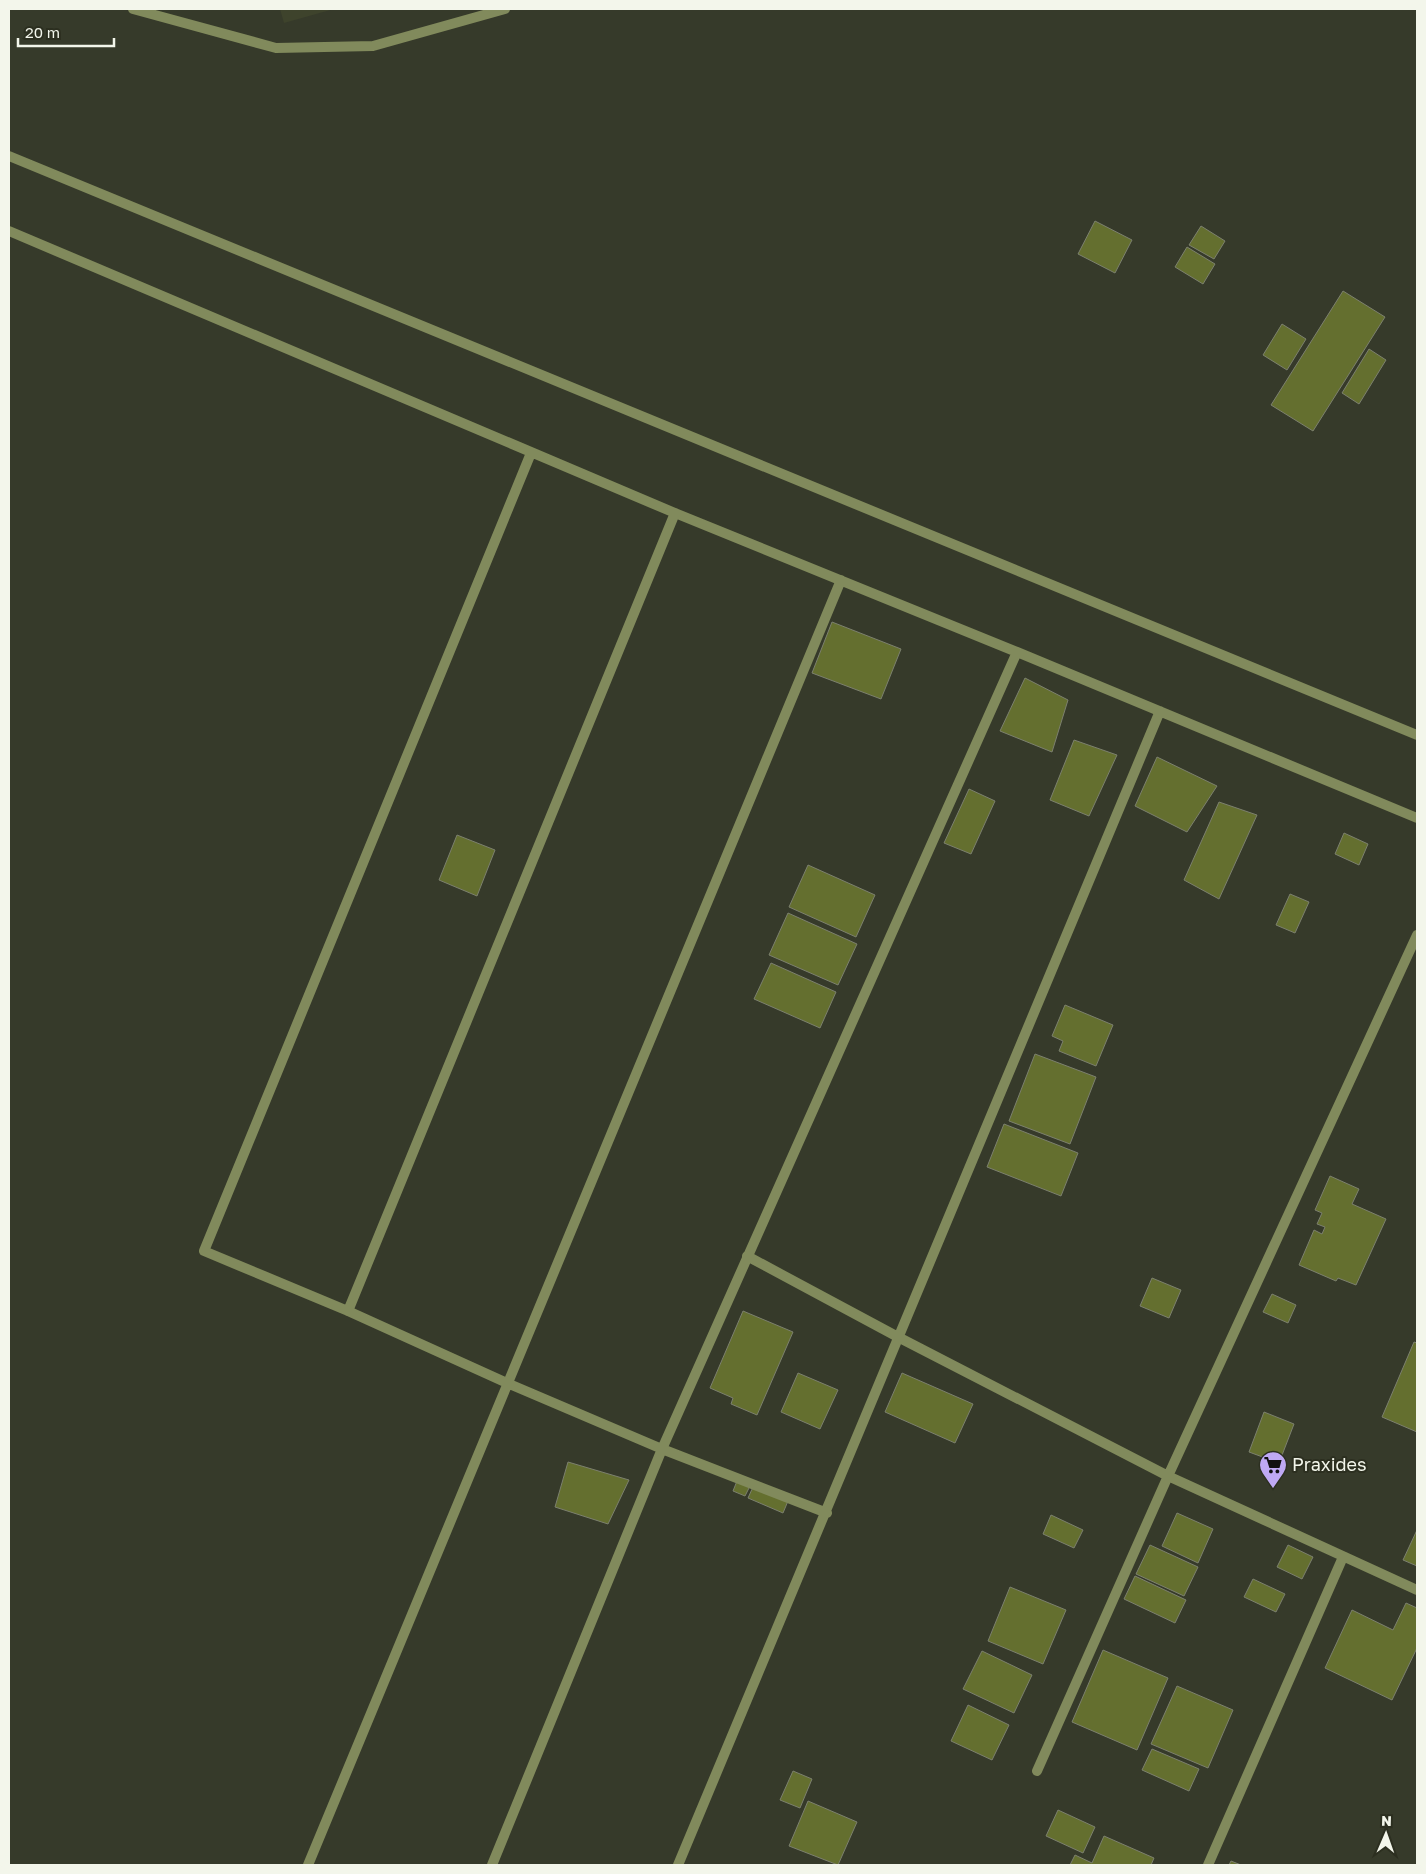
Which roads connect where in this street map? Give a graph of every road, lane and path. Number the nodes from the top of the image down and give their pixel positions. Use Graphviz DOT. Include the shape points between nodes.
graph roads {
  1 [pos="133,9"];
  2 [pos="505,9"];
  3 [pos="9,156"];
  4 [pos="9,231"];
  5 [pos="531,453"];
  6 [pos="675,513"];
  7 [pos="841,580"];
  8 [pos="1017,652"];
  9 [pos="1160,711"];
  10 [pos="1417,735"];
  11 [pos="1417,818"];
  12 [pos="1417,935"];
  13 [pos="746,1256"];
  14 [pos="348,1311"];
  15 [pos="898,1338"];
  16 [pos="507,1383"];
  17 [pos="662,1449"];
  18 [pos="1168,1476"];
  19 [pos="827,1513"];
  20 [pos="1343,1557"];
  21 [pos="1417,1590"];
  22 [pos="1037,1771"];
  23 [pos="308,1865"];
  24 [pos="492,1865"];
  25 [pos="678,1865"];
  26 [pos="1208,1865"];
  1 -- 2 [label="street" via="276,48 373,46"];
  3 -- 10 [label="street"];
  4 -- 5 [label="street"];
  5 -- 6 [label="street"];
  5 -- 14 [label="street" via="204,1251"];
  6 -- 7 [label="street"];
  6 -- 14 [label="street"];
  7 -- 8 [label="street"];
  7 -- 16 [label="street"];
  8 -- 9 [label="street"];
  8 -- 13 [label="street"];
  9 -- 11 [label="street"];
  9 -- 15 [label="street"];
  12 -- 18 [label="street"];
  13 -- 15 [label="street"];
  13 -- 17 [label="street"];
  14 -- 16 [label="street"];
  15 -- 18 [label="street"];
  15 -- 19 [label="street"];
  16 -- 17 [label="street"];
  16 -- 23 [label="street"];
  17 -- 19 [label="street"];
  17 -- 24 [label="street"];
  18 -- 20 [label="street"];
  18 -- 22 [label="street"];
  19 -- 25 [label="street"];
  20 -- 21 [label="street"];
  20 -- 26 [label="street"];
}
